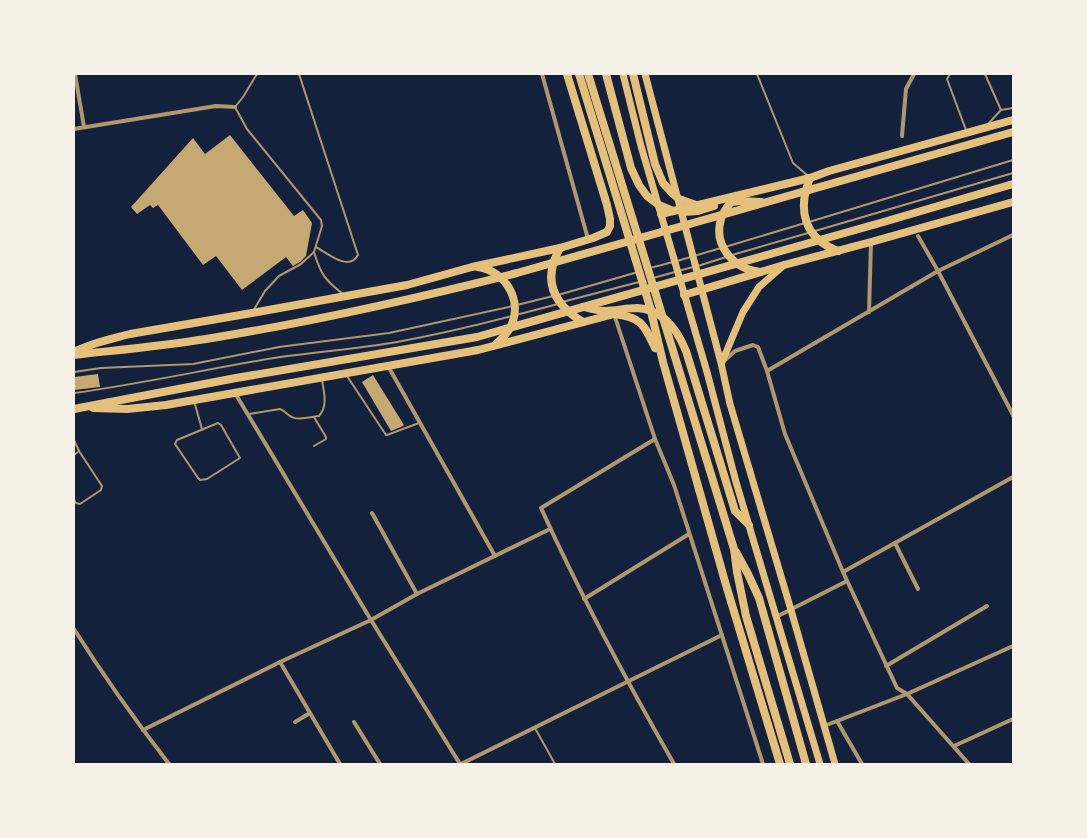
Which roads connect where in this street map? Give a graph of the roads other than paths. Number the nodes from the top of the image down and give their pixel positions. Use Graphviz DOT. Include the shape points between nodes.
graph roads {
  1 [pos="75,74"];
  2 [pos="257,74"];
  3 [pos="299,74"];
  4 [pos="542,74"];
  5 [pos="567,74"];
  6 [pos="579,74"];
  7 [pos="588,74"];
  8 [pos="606,74"];
  9 [pos="623,74"];
  10 [pos="633,74"];
  11 [pos="645,74"];
  12 [pos="757,74"];
  13 [pos="914,74"];
  14 [pos="950,74"];
  15 [pos="985,74"];
  16 [pos="235,107"];
  17 [pos="1013,108"];
  18 [pos="1001,110"];
  19 [pos="1013,120"];
  20 [pos="84,127"];
  21 [pos="984,128"];
  22 [pos="74,129"];
  23 [pos="967,132"];
  24 [pos="1013,132"];
  25 [pos="902,136"];
  26 [pos="1013,160"];
  27 [pos="1013,173"];
  28 [pos="810,178"];
  29 [pos="1013,184"];
  30 [pos="736,196"];
  31 [pos="769,202"];
  32 [pos="1013,202"];
  33 [pos="716,205"];
  34 [pos="680,209"];
  35 [pos="661,214"];
  36 [pos="1013,234"];
  37 [pos="918,236"];
  38 [pos="588,240"];
  39 [pos="871,242"];
  40 [pos="316,247"];
  41 [pos="560,248"];
  42 [pos="838,251"];
  43 [pos="314,252"];
  44 [pos="784,265"];
  45 [pos="472,267"];
  46 [pos="938,271"];
  47 [pos="762,272"];
  48 [pos="702,290"];
  49 [pos="684,295"];
  50 [pos="345,296"];
  51 [pos="581,307"];
  52 [pos="869,312"];
  53 [pos="252,313"];
  54 [pos="614,314"];
  55 [pos="583,322"];
  56 [pos="494,345"];
  57 [pos="74,352"];
  58 [pos="74,355"];
  59 [pos="663,362"];
  60 [pos="721,363"];
  61 [pos="387,366"];
  62 [pos="767,371"];
  63 [pos="74,372"];
  64 [pos="345,374"];
  65 [pos="322,377"];
  66 [pos="74,393"];
  67 [pos="235,393"];
  68 [pos="194,400"];
  69 [pos="74,409"];
  70 [pos="248,414"];
  71 [pos="1013,415"];
  72 [pos="314,417"];
  73 [pos="419,423"];
  74 [pos="202,429"];
  75 [pos="655,439"];
  76 [pos="74,440"];
  77 [pos="314,446"];
  78 [pos="79,451"];
  79 [pos="74,454"];
  80 [pos="1013,477"];
  81 [pos="74,500"];
  82 [pos="372,513"];
  83 [pos="749,525"];
  84 [pos="550,529"];
  85 [pos="689,534"];
  86 [pos="895,543"];
  87 [pos="734,549"];
  88 [pos="495,556"];
  89 [pos="843,572"];
  90 [pos="847,581"];
  91 [pos="918,589"];
  92 [pos="417,594"];
  93 [pos="584,599"];
  94 [pos="987,606"];
  95 [pos="791,610"];
  96 [pos="776,617"];
  97 [pos="371,620"];
  98 [pos="74,629"];
  99 [pos="722,635"];
  100 [pos="1013,646"];
  101 [pos="280,662"];
  102 [pos="886,666"];
  103 [pos="628,683"];
  104 [pos="907,694"];
  105 [pos="310,713"];
  106 [pos="1013,718"];
  107 [pos="837,721"];
  108 [pos="295,722"];
  109 [pos="354,722"];
  110 [pos="823,726"];
  111 [pos="535,728"];
  112 [pos="143,730"];
  113 [pos="954,746"];
  114 [pos="169,764"];
  115 [pos="340,764"];
  116 [pos="380,764"];
  117 [pos="460,764"];
  118 [pos="555,764"];
  119 [pos="674,764"];
  120 [pos="763,764"];
  121 [pos="780,764"];
  122 [pos="790,764"];
  123 [pos="806,764"];
  124 [pos="820,764"];
  125 [pos="835,764"];
  126 [pos="862,764"];
  127 [pos="969,764"];
  1 -- 20 [label="street"];
  2 -- 16 [label="lane"];
  3 -- 40 [label="lane" via="358,255 350,262 342,262"];
  4 -- 38 [label="street"];
  5 -- 38 [label="highway" via="610,219 608,232"];
  6 -- 59 [label="highway" via="650,307"];
  7 -- 87 [label="highway"];
  8 -- 33 [label="highway" via="631,168 647,196 673,211 698,211"];
  9 -- 35 [label="highway"];
  10 -- 33 [label="highway" via="655,164 663,183 673,194 689,203 701,206"];
  11 -- 34 [label="highway"];
  12 -- 28 [label="lane" via="793,163"];
  13 -- 25 [label="street" via="906,89"];
  14 -- 23 [label="lane" via="947,78"];
  15 -- 18 [label="lane"];
  16 -- 20 [label="street" via="216,106"];
  16 -- 40 [label="lane" via="247,129 321,220 322,226"];
  17 -- 18 [label="lane"];
  18 -- 21 [label="lane"];
  19 -- 21 [label="highway"];
  20 -- 22 [label="street"];
  21 -- 23 [label="highway"];
  23 -- 28 [label="highway"];
  24 -- 31 [label="highway"];
  26 -- 63 [label="lane" via="548,298 389,333 279,347 193,364 101,368"];
  27 -- 66 [label="lane" via="694,267 486,323 396,342 222,366 126,386"];
  28 -- 30 [label="highway"];
  28 -- 42 [label="highway" via="804,205 806,221 812,234 829,248"];
  29 -- 51 [label="highway"];
  30 -- 34 [label="highway"];
  30 -- 47 [label="highway" via="725,209 721,220 721,243 728,256 739,266"];
  31 -- 33 [label="highway" via="740,201"];
  31 -- 58 [label="highway" via="517,273 349,312 206,339"];
  32 -- 39 [label="highway"];
  34 -- 35 [label="highway"];
  34 -- 48 [label="highway"];
  35 -- 49 [label="highway"];
  36 -- 46 [label="street"];
  37 -- 46 [label="street"];
  38 -- 41 [label="highway"];
  39 -- 42 [label="highway"];
  39 -- 52 [label="street"];
  40 -- 43 [label="lane"];
  41 -- 45 [label="highway"];
  41 -- 55 [label="highway" via="554,258 551,272 552,288 565,308"];
  42 -- 44 [label="highway"];
  43 -- 50 [label="lane" via="319,269 328,282"];
  43 -- 53 [label="lane" via="301,264 279,276 265,291"];
  44 -- 47 [label="highway"];
  44 -- 60 [label="highway" via="759,287 743,312"];
  45 -- 50 [label="highway" via="407,285"];
  45 -- 56 [label="highway" via="494,272 506,283 514,296 514,320 506,334"];
  46 -- 52 [label="street"];
  46 -- 71 [label="street"];
  47 -- 48 [label="highway"];
  48 -- 49 [label="highway"];
  48 -- 60 [label="highway"];
  49 -- 83 [label="highway"];
  50 -- 53 [label="highway"];
  51 -- 69 [label="highway" via="477,336"];
  51 -- 83 [label="highway" via="605,311 646,309 668,320 686,351 735,511"];
  52 -- 62 [label="street"];
  53 -- 57 [label="highway" via="130,334"];
  54 -- 55 [label="highway"];
  54 -- 59 [label="highway" via="636,318 646,328"];
  54 -- 75 [label="street"];
  55 -- 56 [label="highway"];
  56 -- 61 [label="highway"];
  59 -- 121 [label="highway"];
  60 -- 62 [label="street" via="735,351 753,345 758,347"];
  60 -- 95 [label="highway" via="730,404"];
  61 -- 64 [label="highway"];
  61 -- 73 [label="street"];
  62 -- 89 [label="street" via="785,434"];
  64 -- 65 [label="highway"];
  64 -- 73 [label="lane" via="386,435"];
  65 -- 67 [label="highway"];
  65 -- 72 [label="lane" via="325,399 320,415"];
  67 -- 68 [label="highway"];
  67 -- 70 [label="street"];
  68 -- 69 [label="highway" via="146,408"];
  68 -- 74 [label="lane"];
  70 -- 72 [label="lane" via="280,408 297,419"];
  70 -- 97 [label="street"];
  72 -- 77 [label="lane" via="326,437"];
  73 -- 88 [label="street"];
  74 -- 74 [label="lane" via="220,424 240,458 203,481 198,478 176,444 178,440"];
  75 -- 84 [label="street" via="541,508"];
  75 -- 85 [label="street" via="674,485"];
  76 -- 78 [label="lane"];
  78 -- 79 [label="lane"];
  78 -- 81 [label="lane" via="102,488 80,504"];
  80 -- 86 [label="street"];
  82 -- 92 [label="street"];
  83 -- 96 [label="highway"];
  84 -- 88 [label="street"];
  84 -- 93 [label="street"];
  85 -- 93 [label="street"];
  85 -- 99 [label="street"];
  86 -- 89 [label="street"];
  86 -- 91 [label="street"];
  87 -- 122 [label="highway" via="746,616"];
  87 -- 123 [label="highway" via="759,598"];
  88 -- 92 [label="street"];
  89 -- 90 [label="street"];
  90 -- 95 [label="street"];
  90 -- 102 [label="street"];
  92 -- 97 [label="street"];
  93 -- 103 [label="street"];
  94 -- 102 [label="street"];
  95 -- 96 [label="street"];
  95 -- 110 [label="highway"];
  96 -- 124 [label="highway"];
  97 -- 101 [label="street"];
  97 -- 117 [label="street"];
  98 -- 112 [label="street"];
  99 -- 103 [label="street"];
  99 -- 120 [label="street"];
  100 -- 104 [label="street"];
  101 -- 105 [label="street"];
  101 -- 112 [label="street"];
  102 -- 104 [label="street" via="896,688"];
  103 -- 111 [label="street"];
  103 -- 119 [label="street"];
  104 -- 107 [label="street"];
  104 -- 113 [label="street"];
  105 -- 108 [label="street"];
  105 -- 115 [label="street"];
  106 -- 113 [label="street"];
  107 -- 110 [label="street"];
  107 -- 126 [label="street"];
  109 -- 116 [label="street"];
  110 -- 125 [label="highway"];
  111 -- 117 [label="street"];
  111 -- 118 [label="lane"];
  112 -- 114 [label="street"];
  113 -- 127 [label="street"];
}
